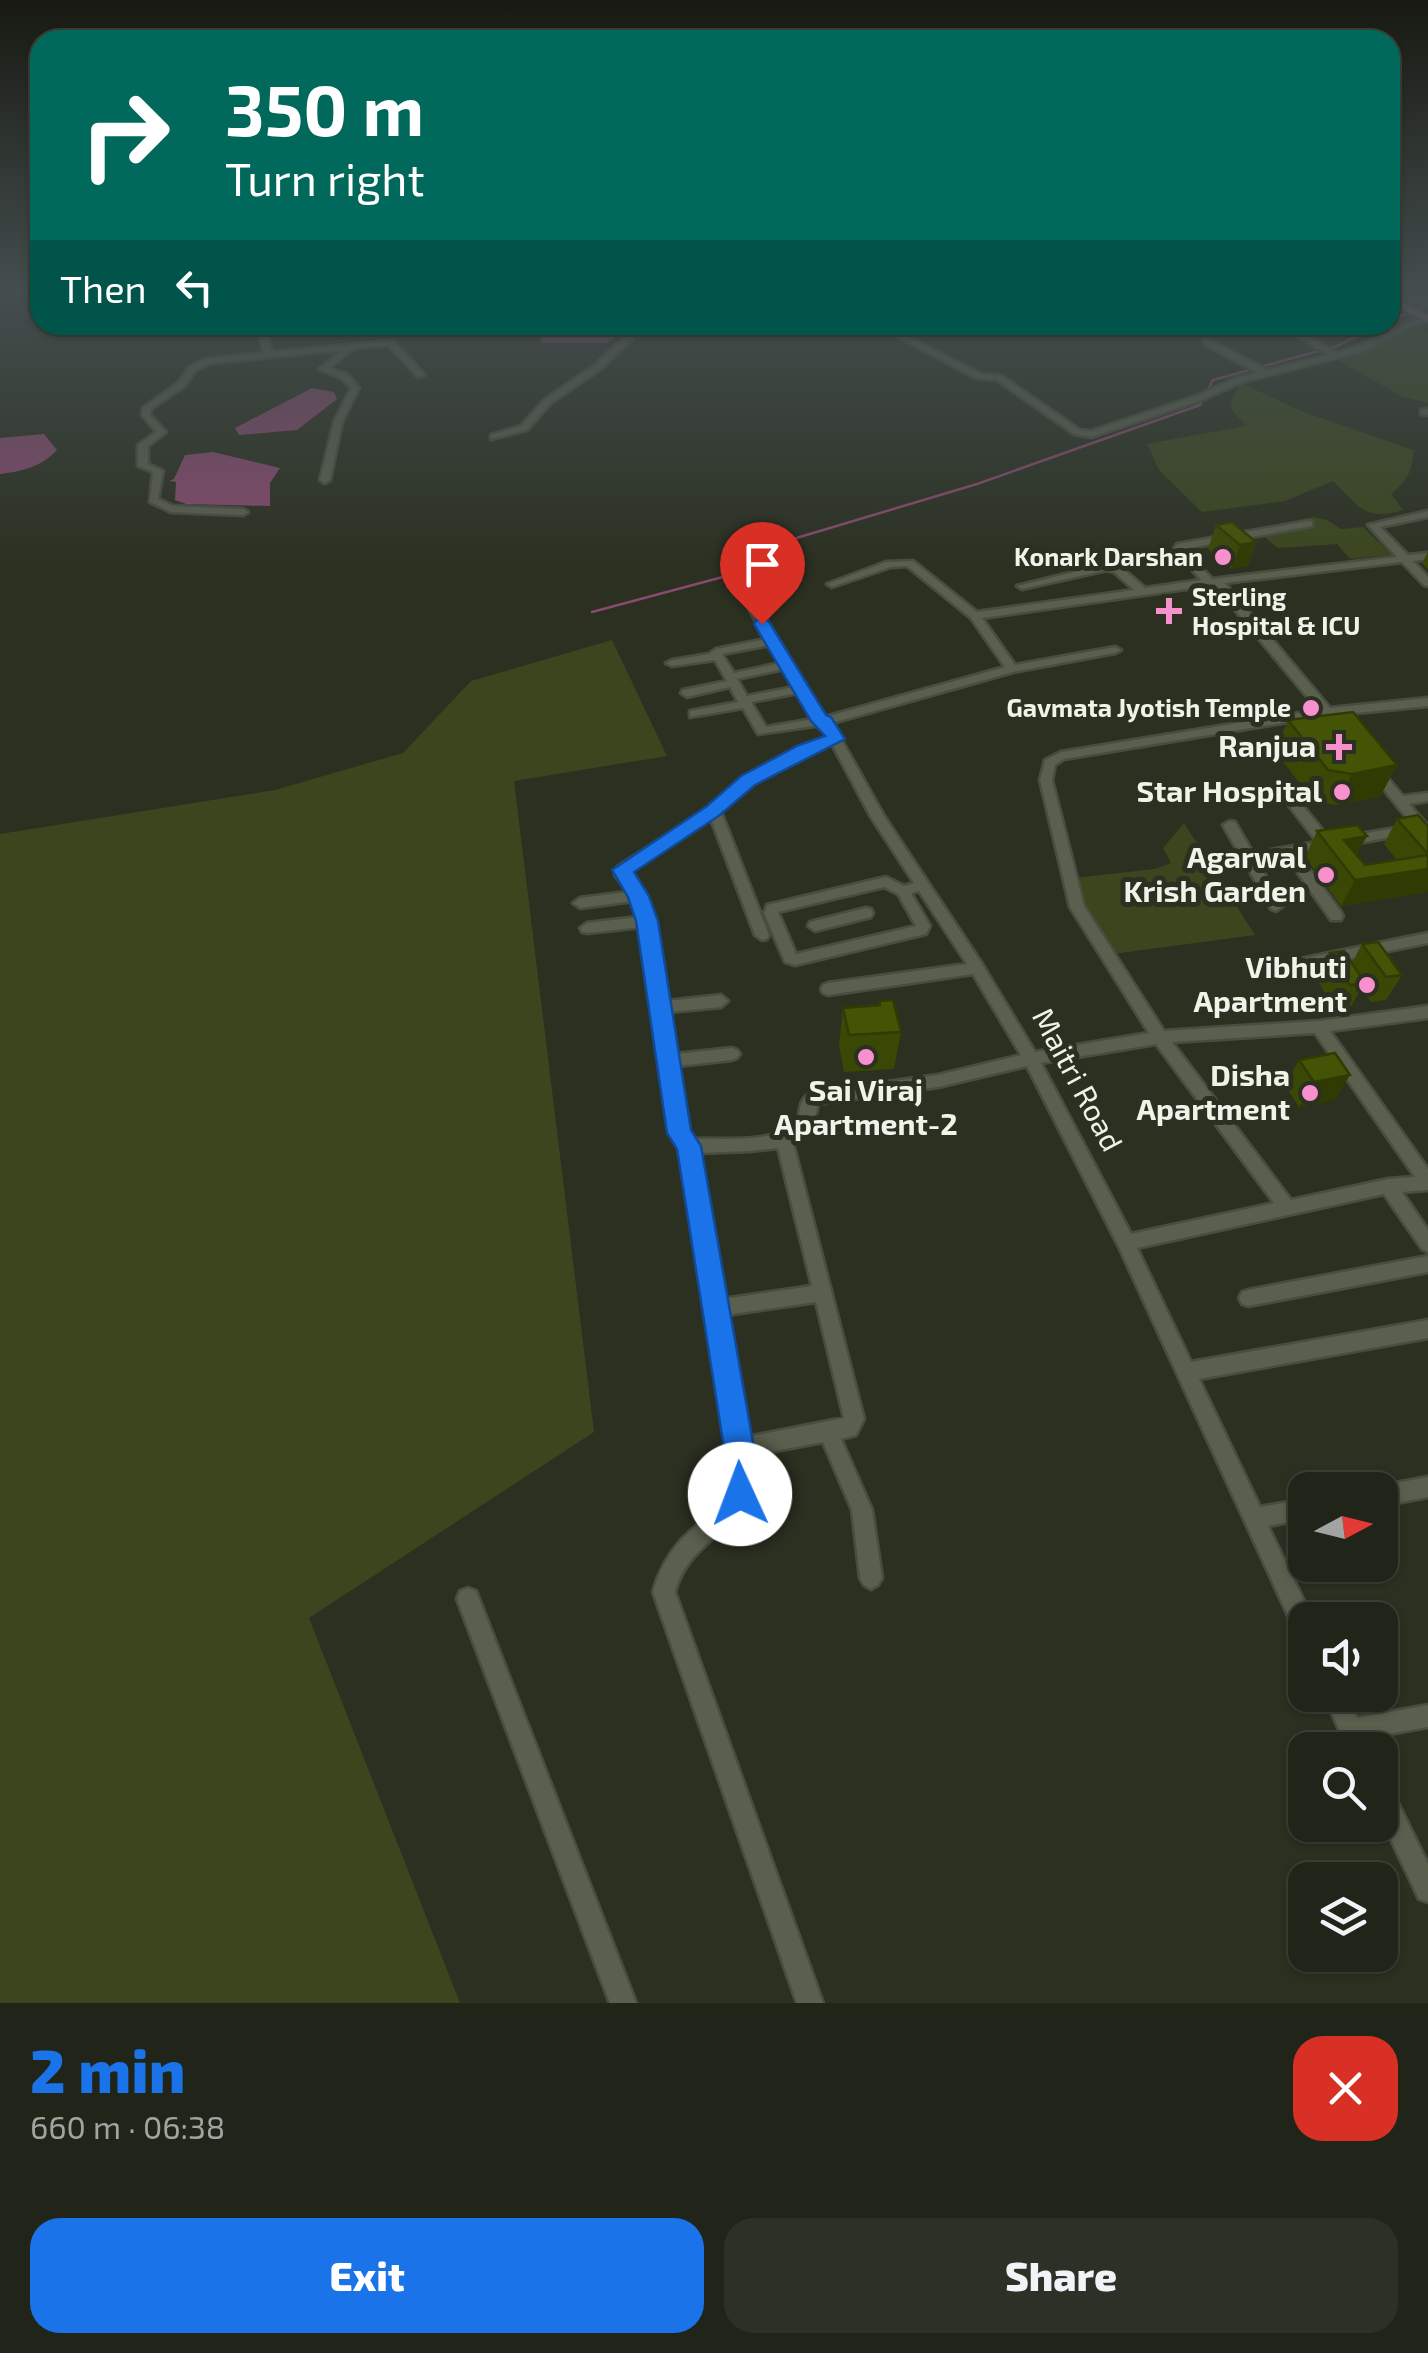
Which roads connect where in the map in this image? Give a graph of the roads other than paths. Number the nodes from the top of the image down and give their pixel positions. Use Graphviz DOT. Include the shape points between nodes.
graph roads {
  1 [pos="184,381"];
  2 [pos="349,381"];
  3 [pos="577,381"];
  4 [pos="1004,381"];
  5 [pos="1235,381"];
  6 [pos="494,437"];
  7 [pos="325,480"];
  8 [pos="243,512"];
  9 [pos="1428,514"];
  10 [pos="1308,524"];
  11 [pos="1428,556"];
  12 [pos="1405,559"];
  13 [pos="1213,581"];
  14 [pos="1428,583"];
  15 [pos="832,584"];
  16 [pos="1022,586"];
  17 [pos="1142,592"];
  18 [pos="745,593"];
  19 [pos="975,616"];
  20 [pos="772,641"];
  21 [pos="1115,650"];
  22 [pos="714,655"];
  23 [pos="672,663"];
  24 [pos="788,665"];
  25 [pos="1012,669"];
  26 [pos="732,680"];
  27 [pos="802,690"];
  28 [pos="687,693"];
  29 [pos="744,702"];
  30 [pos="1428,702"];
  31 [pos="1326,712"];
  32 [pos="694,714"];
  33 [pos="822,721"];
  34 [pos="1339,727"];
  35 [pos="836,739"];
  36 [pos="1363,756"];
  37 [pos="1428,796"];
  38 [pos="1400,801"];
  39 [pos="1293,803"];
  40 [pos="714,810"];
  41 [pos="1230,825"];
  42 [pos="1425,831"];
  43 [pos="1326,844"];
  44 [pos="1290,851"];
  45 [pos="1248,858"];
  46 [pos="1221,863"];
  47 [pos="922,885"];
  48 [pos="903,890"];
  49 [pos="639,896"];
  50 [pos="580,903"];
  51 [pos="1276,906"];
  52 [pos="866,914"];
  53 [pos="1336,916"];
  54 [pos="844,919"];
  55 [pos="647,921"];
  56 [pos="815,926"];
  57 [pos="587,928"];
  58 [pos="762,935"];
  59 [pos="1428,938"];
  60 [pos="859,945"];
  61 [pos="1290,966"];
  62 [pos="977,968"];
  63 [pos="828,988"];
  64 [pos="721,1001"];
  65 [pos="661,1007"];
  66 [pos="1426,1015"];
  67 [pos="1319,1027"];
  68 [pos="1160,1037"];
  69 [pos="732,1054"];
  70 [pos="1031,1059"];
  71 [pos="670,1061"];
  72 [pos="784,1140"];
  73 [pos="689,1146"];
  74 [pos="1428,1183"];
  75 [pos="1388,1186"];
  76 [pos="1287,1208"];
  77 [pos="1126,1243"];
  78 [pos="1428,1244"];
  79 [pos="1428,1264"];
  80 [pos="820,1293"];
  81 [pos="1248,1298"];
  82 [pos="716,1308"];
  83 [pos="1428,1329"];
  84 [pos="1187,1372"];
  85 [pos="828,1432"];
  86 [pos="739,1448"];
  87 [pos="1428,1487"];
  88 [pos="1398,1493"];
  89 [pos="1288,1512"];
  90 [pos="1256,1518"];
  91 [pos="871,1578"];
  92 [pos="468,1600"];
  93 [pos="1293,1602"];
  94 [pos="1428,1716"];
  95 [pos="1380,1732"];
  96 [pos="1398,1828"];
  97 [pos="1428,1890"];
  98 [pos="623,2003"];
  99 [pos="810,2003"];
  1 -- 8 [label="street" via="147,408 160,432 143,446 143,466 158,471 152,500 171,509"];
  2 -- 7 [label="street" via="355,388 338,422"];
  3 -- 6 [label="street" via="524,428"];
  4 -- 5 [label="street" via="1077,432 1092,434"];
  9 -- 12 [label="street" via="1373,525"];
  10 -- 13 [label="street" via="1181,546"];
  11 -- 12 [label="street"];
  12 -- 13 [label="street"];
  12 -- 14 [label="street"];
  13 -- 17 [label="street"];
  13 -- 31 [label="street"];
  15 -- 19 [label="street" via="909,563"];
  16 -- 17 [label="street" via="1107,566"];
  17 -- 19 [label="street"];
  18 -- 20 [label="street, Maitri Road"];
  19 -- 25 [label="street"];
  20 -- 22 [label="street"];
  20 -- 24 [label="street, Maitri Road"];
  21 -- 25 [label="street"];
  22 -- 23 [label="street"];
  22 -- 26 [label="street"];
  24 -- 26 [label="street"];
  24 -- 27 [label="street, Maitri Road"];
  25 -- 33 [label="street"];
  26 -- 28 [label="street"];
  26 -- 29 [label="street"];
  27 -- 29 [label="street"];
  27 -- 33 [label="street, Maitri Road"];
  29 -- 32 [label="street"];
  29 -- 33 [label="street" via="762,732"];
  30 -- 31 [label="street"];
  31 -- 34 [label="street"];
  31 -- 68 [label="street" via="1049,763 1046,780 1068,886"];
  33 -- 35 [label="street, Maitri Road"];
  35 -- 40 [label="street" via="748,780"];
  35 -- 47 [label="street, Maitri Road"];
  36 -- 38 [label="street"];
  37 -- 38 [label="street"];
  38 -- 42 [label="street"];
  39 -- 43 [label="street"];
  40 -- 49 [label="street" via="622,870"];
  40 -- 58 [label="street"];
  41 -- 45 [label="street"];
  42 -- 43 [label="street"];
  43 -- 44 [label="street"];
  44 -- 45 [label="street"];
  44 -- 53 [label="street"];
  45 -- 46 [label="street"];
  45 -- 51 [label="street"];
  47 -- 48 [label="street"];
  47 -- 62 [label="street, Maitri Road"];
  48 -- 60 [label="street" via="921,930"];
  48 -- 60 [label="street" via="886,882 772,908 790,958"];
  49 -- 50 [label="street"];
  49 -- 55 [label="street"];
  52 -- 54 [label="street"];
  54 -- 56 [label="street"];
  54 -- 60 [label="street"];
  55 -- 57 [label="street"];
  55 -- 65 [label="street"];
  59 -- 61 [label="street"];
  62 -- 63 [label="street"];
  62 -- 70 [label="street, Maitri Road"];
  64 -- 65 [label="street"];
  65 -- 71 [label="street"];
  66 -- 67 [label="street"];
  67 -- 68 [label="street"];
  67 -- 74 [label="street"];
  68 -- 70 [label="street"];
  68 -- 76 [label="street"];
  69 -- 71 [label="street"];
  70 -- 72 [label="street" via="809,1102 808,1122"];
  70 -- 77 [label="street, Maitri Road"];
  71 -- 73 [label="street" via="680,1133"];
  72 -- 73 [label="street"];
  72 -- 80 [label="street"];
  73 -- 82 [label="street"];
  74 -- 75 [label="street"];
  75 -- 76 [label="street"];
  75 -- 78 [label="street"];
  76 -- 77 [label="street"];
  77 -- 84 [label="street, Maitri Road"];
  79 -- 81 [label="street"];
  80 -- 82 [label="street"];
  80 -- 85 [label="street" via="854,1420 849,1428"];
  82 -- 86 [label="street"];
  83 -- 84 [label="street"];
  84 -- 90 [label="street, Maitri Road"];
  85 -- 86 [label="street"];
  85 -- 91 [label="street" via="862,1510"];
  86 -- 99 [label="street" via="737,1508 681,1551 668,1569 664,1592"];
  87 -- 88 [label="street"];
  89 -- 90 [label="street"];
  90 -- 93 [label="street, Maitri Road"];
  92 -- 98 [label="street"];
  94 -- 95 [label="street"];
  96 -- 97 [label="street"];
}
